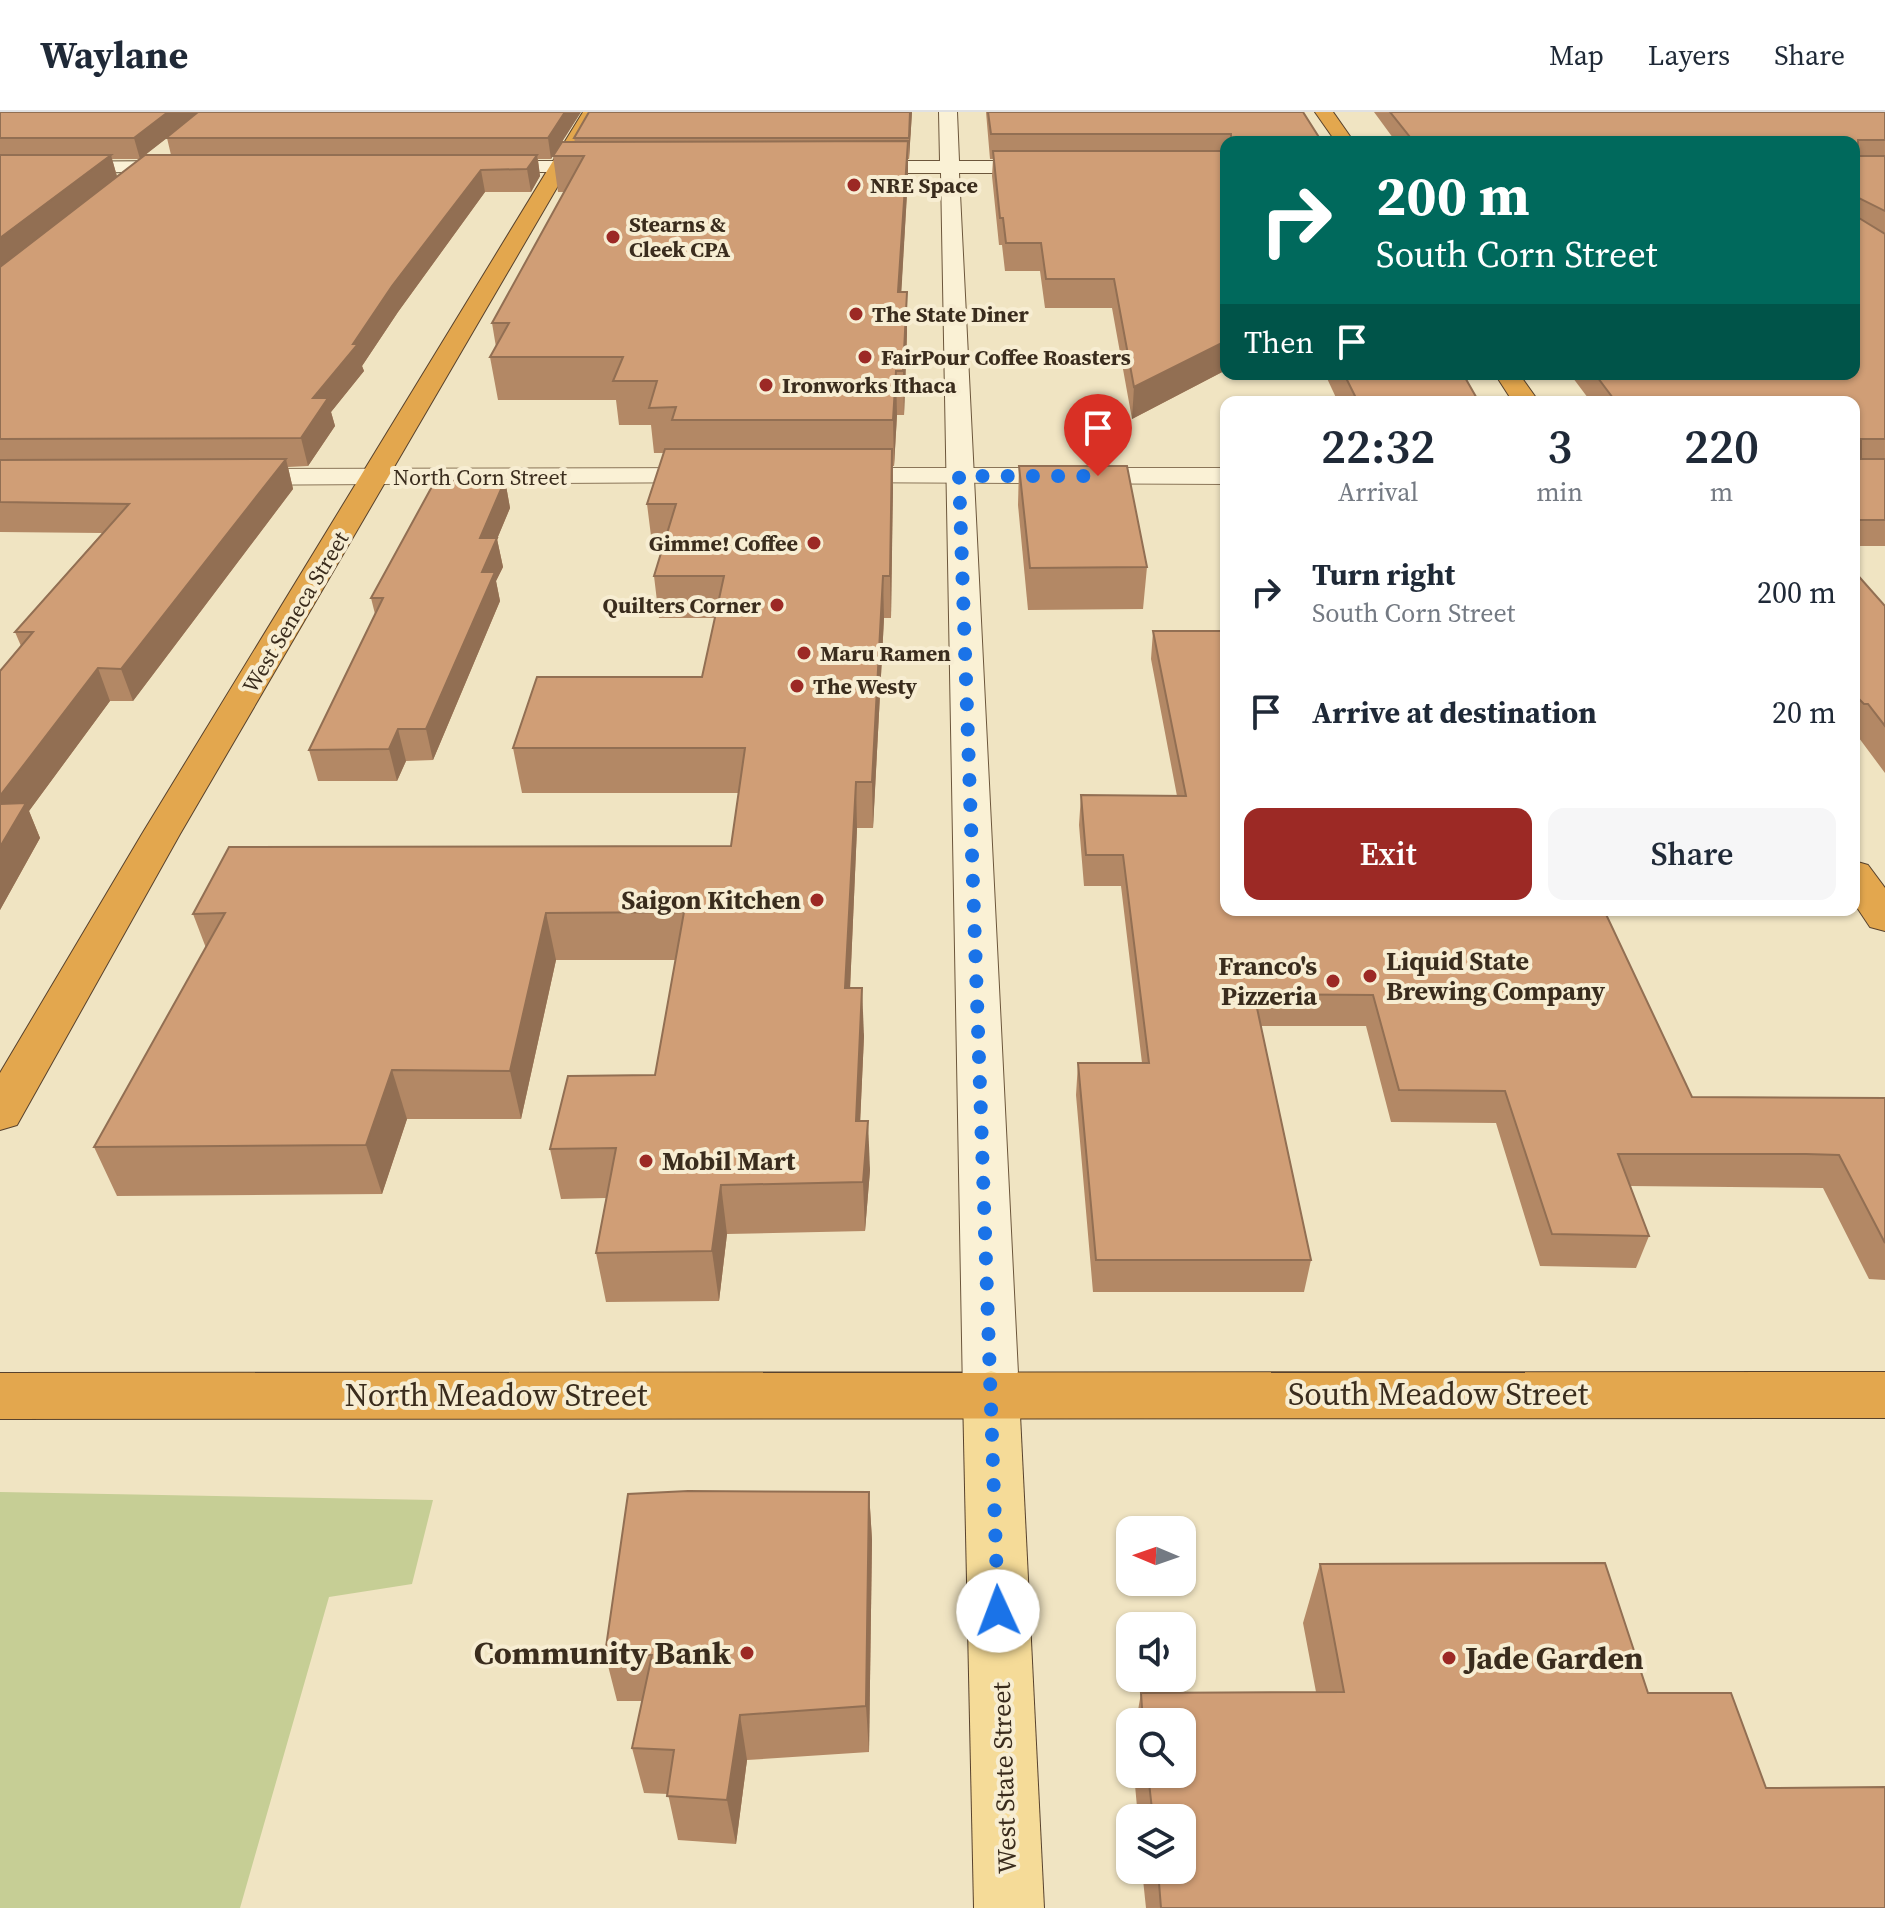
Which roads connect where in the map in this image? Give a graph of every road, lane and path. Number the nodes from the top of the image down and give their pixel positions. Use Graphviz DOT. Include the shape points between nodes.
graph roads {
  1 [pos="592,112"];
  2 [pos="948,112"];
  3 [pos="1324,112"];
  4 [pos="1341,136"];
  5 [pos="169,149"];
  6 [pos="146,167"];
  7 [pos="207,167"];
  8 [pos="453,167"];
  9 [pos="560,167"];
  10 [pos="625,167"];
  11 [pos="830,167"];
  12 [pos="950,167"];
  13 [pos="1076,167"];
  14 [pos="0,168"];
  15 [pos="121,187"];
  16 [pos="743,476"];
  17 [pos="805,476"];
  18 [pos="959,476"];
  19 [pos="1220,476"];
  20 [pos="201,477"];
  21 [pos="376,477"];
  22 [pos="1860,882"];
  23 [pos="1885,918"];
  24 [pos="0,1113"];
  25 [pos="991,1394"];
  26 [pos="1885,1395"];
  27 [pos="0,1396"];
  28 [pos="1009,1908"];
  1 -- 9 [label="highway, West Seneca Street"];
  2 -- 12 [label="street, West State Street"];
  3 -- 4 [label="highway"];
  5 -- 6 [label="street"];
  6 -- 7 [label="street"];
  6 -- 14 [label="street"];
  6 -- 15 [label="street"];
  8 -- 9 [label="street"];
  9 -- 10 [label="street"];
  9 -- 21 [label="highway, West Seneca Street"];
  11 -- 12 [label="street"];
  12 -- 13 [label="street"];
  12 -- 18 [label="street, West State Street"];
  16 -- 21 [label="street, North Corn Street"];
  17 -- 18 [label="street"];
  18 -- 19 [label="street"];
  18 -- 25 [label="street, West State Street"];
  20 -- 21 [label="street, North Corn Street"];
  21 -- 24 [label="highway, West Seneca Street"];
  22 -- 23 [label="highway"];
  25 -- 26 [label="highway, South Meadow Street"];
  25 -- 27 [label="highway, North Meadow Street"];
  25 -- 28 [label="main road, West State Street"];
}
